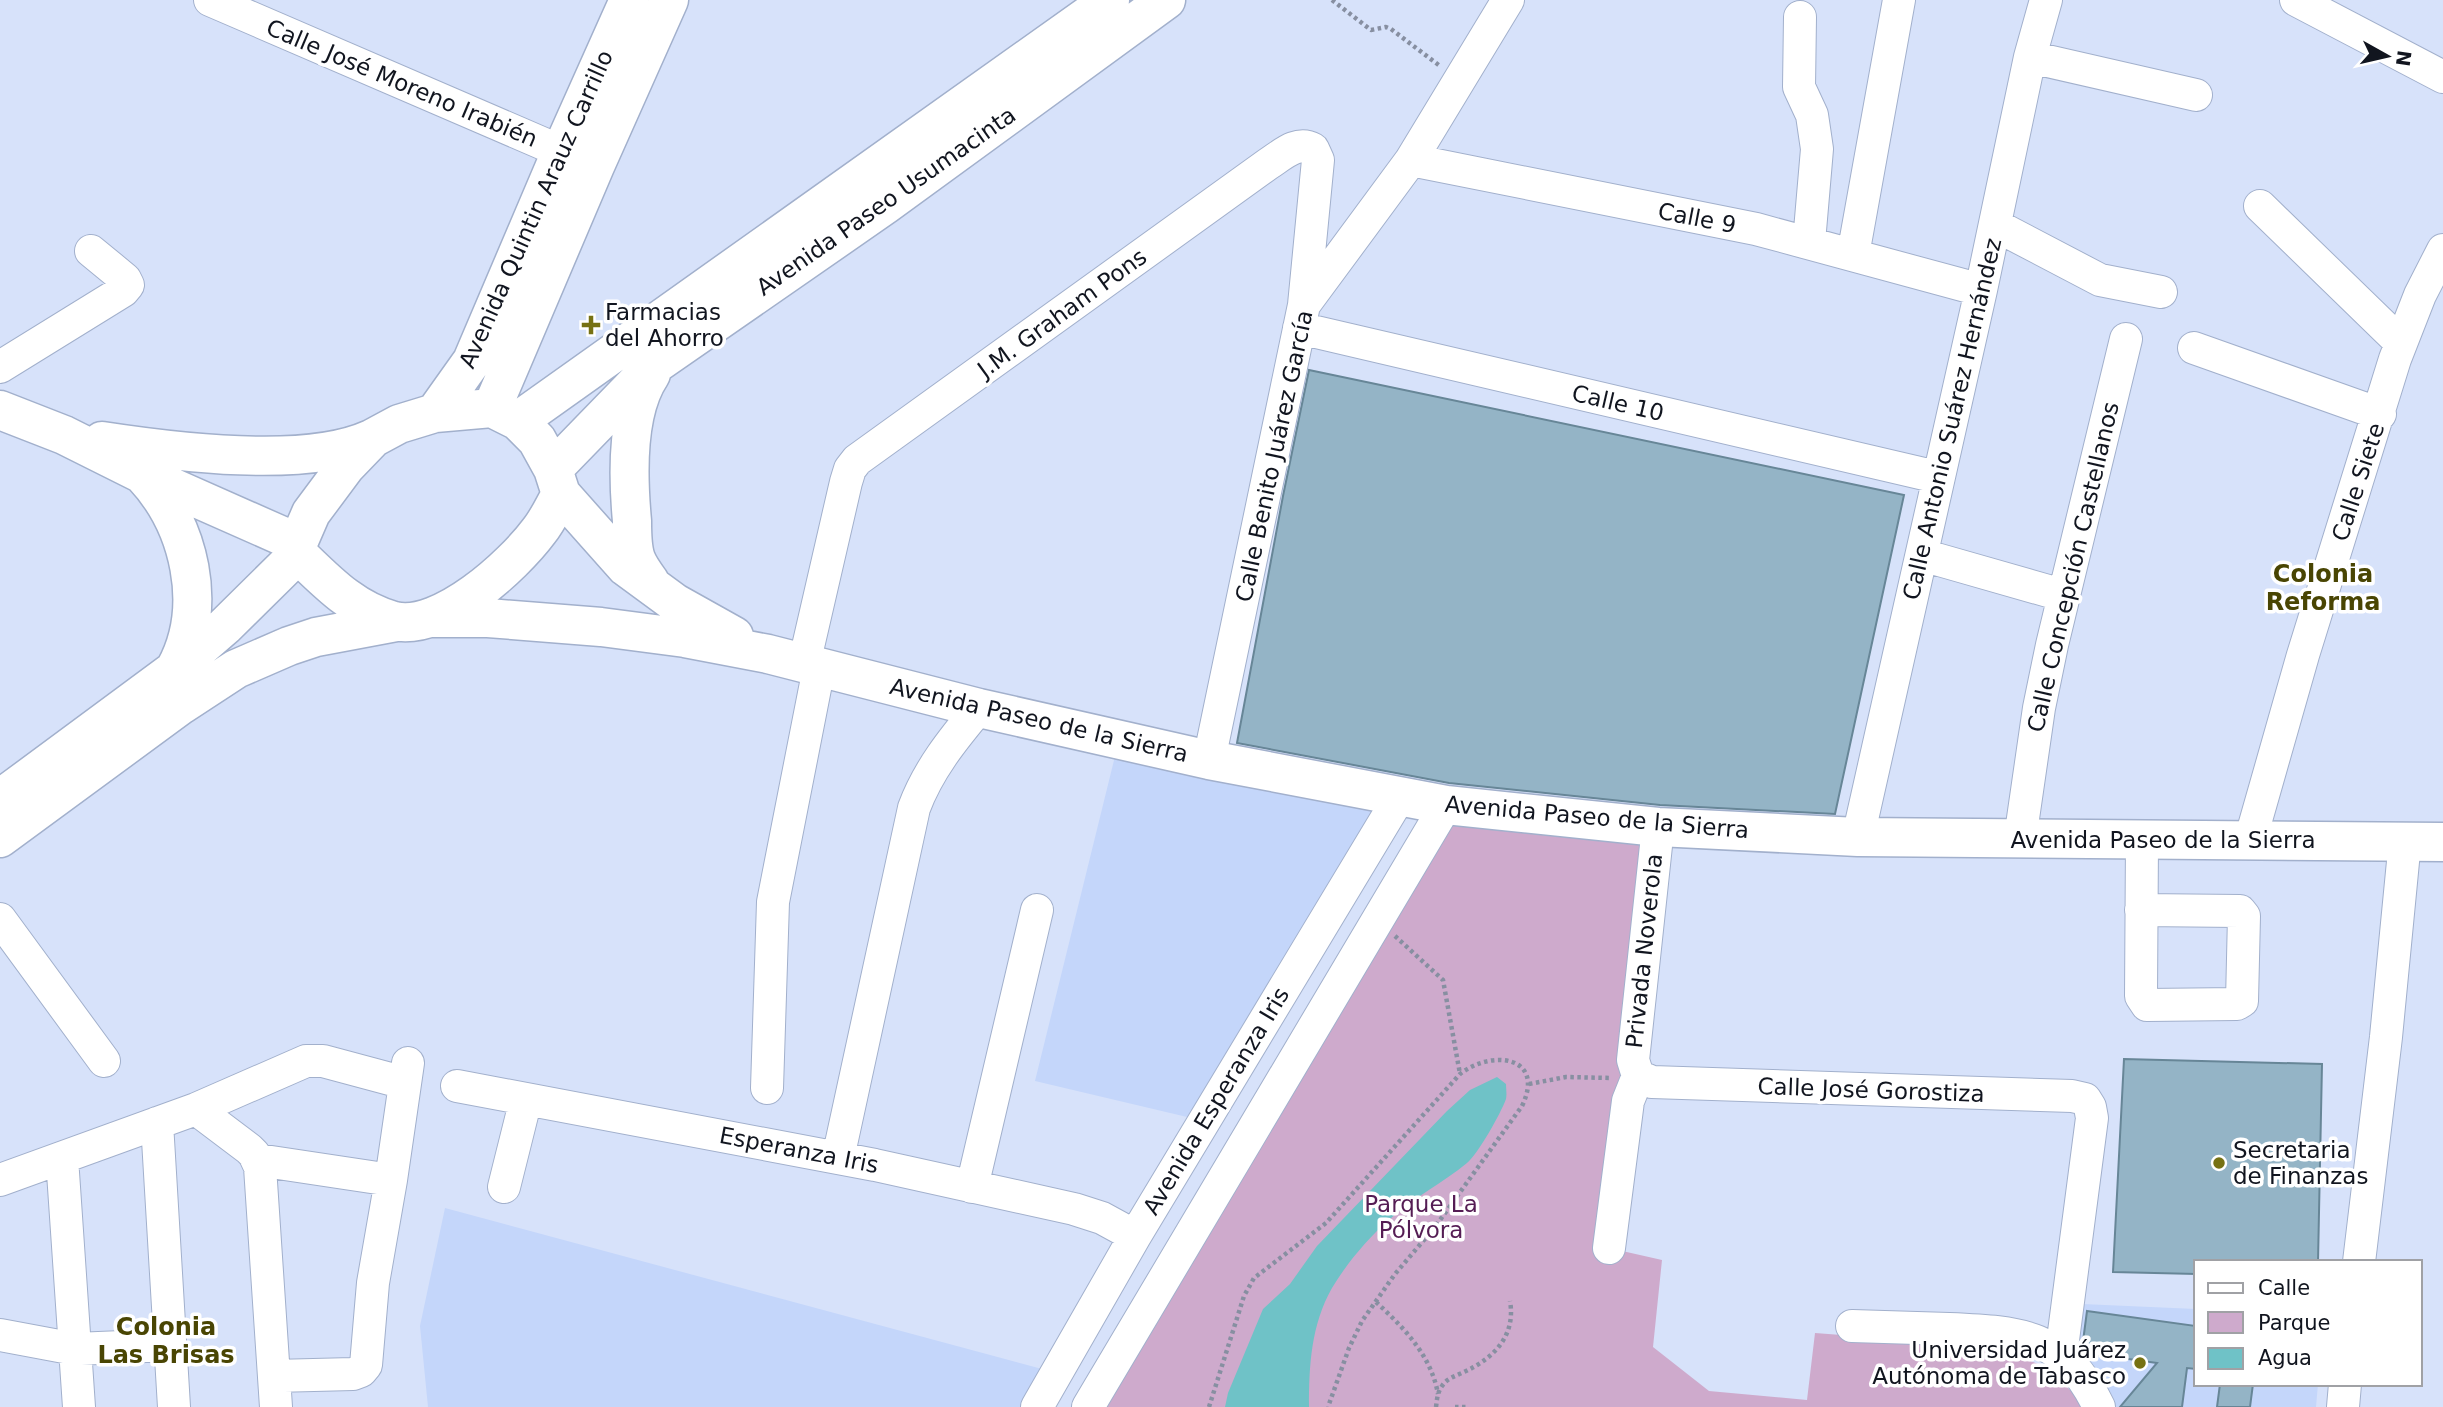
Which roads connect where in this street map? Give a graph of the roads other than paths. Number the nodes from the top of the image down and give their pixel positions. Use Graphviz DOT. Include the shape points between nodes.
graph roads {
  1 [pos="210,0"];
  2 [pos="629,0"];
  3 [pos="669,0"];
  4 [pos="1110,0"];
  5 [pos="1166,0"];
  6 [pos="1508,0"];
  7 [pos="1899,0"];
  8 [pos="2046,0"];
  9 [pos="2296,0"];
  10 [pos="1800,17"];
  11 [pos="2030,57"];
  12 [pos="2443,77"];
  13 [pos="2196,95"];
  14 [pos="578,159"];
  15 [pos="1411,160"];
  16 [pos="2260,206"];
  17 [pos="1995,225"];
  18 [pos="1809,242"];
  19 [pos="2443,250"];
  20 [pos="91,251"];
  21 [pos="1853,255"];
  22 [pos="1981,290"];
  23 [pos="2161,292"];
  24 [pos="1301,317"];
  25 [pos="2126,339"];
  26 [pos="2401,343"];
  27 [pos="2194,348"];
  28 [pos="661,360"];
  29 [pos="0,367"];
  30 [pos="0,410"];
  31 [pos="435,413"];
  32 [pos="505,414"];
  33 [pos="2380,414"];
  34 [pos="64,435"];
  35 [pos="373,438"];
  36 [pos="142,474"];
  37 [pos="1937,477"];
  38 [pos="557,482"];
  39 [pos="298,548"];
  40 [pos="1922,555"];
  41 [pos="655,589"];
  42 [pos="2062,594"];
  43 [pos="413,620"];
  44 [pos="797,662"];
  45 [pos="173,671"];
  46 [pos="979,708"];
  47 [pos="1209,760"];
  48 [pos="1399,796"];
  49 [pos="0,799"];
  50 [pos="1446,805"];
  51 [pos="1658,827"];
  52 [pos="1858,837"];
  53 [pos="0,838"];
  54 [pos="2020,839"];
  55 [pos="2142,841"];
  56 [pos="2250,841"];
  57 [pos="2405,841"];
  58 [pos="2443,842"];
  59 [pos="1037,910"];
  60 [pos="2141,910"];
  61 [pos="0,919"];
  62 [pos="104,1061"];
  63 [pos="1638,1076"];
  64 [pos="457,1086"];
  65 [pos="767,1088"];
  66 [pos="526,1099"];
  67 [pos="196,1109"];
  68 [pos="157,1123"];
  69 [pos="62,1158"];
  70 [pos="838,1158"];
  71 [pos="258,1160"];
  72 [pos="0,1180"];
  73 [pos="391,1180"];
  74 [pos="504,1187"];
  75 [pos="972,1187"];
  76 [pos="1135,1236"];
  77 [pos="1609,1248"];
  78 [pos="2359,1260"];
  79 [pos="1852,1326"];
  80 [pos="0,1335"];
  81 [pos="170,1345"];
  82 [pos="75,1349"];
  83 [pos="2060,1355"];
  84 [pos="274,1376"];
  85 [pos="2346,1386"];
  86 [pos="79,1407"];
  87 [pos="174,1407"];
  88 [pos="276,1407"];
  89 [pos="1037,1407"];
  90 [pos="1088,1407"];
  91 [pos="2099,1407"];
  92 [pos="2343,1407"];
  1 -- 14 [label="street, Calle José Moreno Irabién"];
  2 -- 14 [label="main road, Avenida Quintin Arauz Carrillo"];
  3 -- 14 [label="main road, Avenida Quintin Arauz Carrillo"];
  4 -- 32 [label="main road, Avenida Paseo Usumacinta"];
  5 -- 28 [label="main road, Avenida Paseo Usumacinta"];
  6 -- 15 [label="street, Calle Benito Juárez García"];
  7 -- 21 [label="street"];
  8 -- 11 [label="street, Calle Antonio Suárez Hernández"];
  9 -- 12 [label="street"];
  10 -- 18 [label="street" via="1799,87 1811,109 1817,149"];
  11 -- 13 [label="street"];
  11 -- 17 [label="street, Calle Antonio Suárez Hernández"];
  14 -- 31 [label="main road, Avenida Quintin Arauz Carrillo" via="472,361"];
  14 -- 32 [label="main road, Avenida Quintin Arauz Carrillo" via="517,345"];
  15 -- 18 [label="street, Calle 9"];
  15 -- 24 [label="street, Calle Benito Juárez García"];
  16 -- 26 [label="street"];
  17 -- 22 [label="street, Calle Antonio Suárez Hernández"];
  17 -- 23 [label="street" via="2100,280"];
  18 -- 21 [label="street, Calle 9"];
  19 -- 26 [label="street, Calle Siete"];
  20 -- 29 [label="street" via="128,285"];
  21 -- 22 [label="street, Calle 9"];
  22 -- 37 [label="street, Calle Antonio Suárez Hernández"];
  24 -- 37 [label="street, Calle 10"];
  24 -- 44 [label="street, J.M. Graham Pons" via="1318,160 1313,149 1303,145 1287,150 857,460 846,482"];
  24 -- 47 [label="street, Calle Benito Juárez García"];
  25 -- 42 [label="street, Calle Concepción Castellanos"];
  26 -- 33 [label="street, Calle Siete"];
  27 -- 33 [label="street"];
  28 -- 38 [label="main road, Avenida Paseo Usumacinta" via="640,378"];
  28 -- 41 [label="main road" via="645,382 629,456 635,558"];
  30 -- 34 [label="main road"];
  31 -- 32 [label="main road"];
  31 -- 35 [label="main road"];
  32 -- 38 [label="main road" via="537,440"];
  33 -- 56 [label="street, Calle Siete"];
  34 -- 35 [label="main road" via="162,450 241,455 309,454 355,447"];
  34 -- 36 [label="main road"];
  35 -- 39 [label="main road" via="327,489 311,513"];
  36 -- 39 [label="main road"];
  36 -- 45 [label="main road" via="175,519 192,583 188,638"];
  37 -- 40 [label="street, Calle Antonio Suárez Hernández"];
  38 -- 41 [label="main road, Avenida Paseo de la Sierra" via="626,568"];
  38 -- 43 [label="main road" via="541,530 518,556 480,590"];
  39 -- 43 [label="main road" via="343,597 364,610"];
  39 -- 45 [label="main road" via="225,626"];
  40 -- 42 [label="street"];
  40 -- 52 [label="street, Calle Antonio Suárez Hernández"];
  41 -- 44 [label="main road, Avenida Paseo de la Sierra"];
  42 -- 54 [label="street, Calle Concepción Castellanos"];
  43 -- 44 [label="main road, Avenida Paseo de la Sierra" via="488,618 601,627 685,638"];
  43 -- 53 [label="main road" via="316,637 236,669"];
  44 -- 46 [label="main road, Avenida Paseo de la Sierra"];
  44 -- 65 [label="street" via="773,902"];
  45 -- 49 [label="main road"];
  46 -- 47 [label="main road, Avenida Paseo de la Sierra"];
  46 -- 70 [label="street" via="929,775 914,808"];
  47 -- 48 [label="main road, Avenida Paseo de la Sierra"];
  48 -- 50 [label="main road, Avenida Paseo de la Sierra"];
  48 -- 76 [label="street, Avenida Esperanza Iris"];
  50 -- 51 [label="main road, Avenida Paseo de la Sierra"];
  50 -- 90 [label="street, Avenida Esperanza Iris"];
  51 -- 52 [label="main road, Avenida Paseo de la Sierra"];
  51 -- 63 [label="street, Privada Noverola" via="1633,1060"];
  52 -- 54 [label="main road, Avenida Paseo de la Sierra"];
  54 -- 55 [label="main road, Avenida Paseo de la Sierra"];
  55 -- 56 [label="main road, Avenida Paseo de la Sierra"];
  55 -- 60 [label="street"];
  56 -- 57 [label="main road, Avenida Paseo de la Sierra"];
  57 -- 58 [label="main road, Avenida Paseo de la Sierra"];
  57 -- 78 [label="street"];
  59 -- 75 [label="street"];
  61 -- 62 [label="street"];
  63 -- 77 [label="street" via="1628,1101"];
  63 -- 83 [label="street, Calle José Gorostiza" via="1652,1082 2085,1100 2092,1118"];
  64 -- 66 [label="street, Esperanza Iris"];
  66 -- 70 [label="street, Esperanza Iris"];
  66 -- 74 [label="street"];
  67 -- 68 [label="street"];
  67 -- 71 [label="street"];
  67 -- 73 [label="street" via="311,1060 406,1072"];
  68 -- 69 [label="street"];
  68 -- 81 [label="street"];
  69 -- 72 [label="street"];
  69 -- 82 [label="street"];
  70 -- 75 [label="street, Esperanza Iris"];
  71 -- 73 [label="street"];
  71 -- 84 [label="street"];
  73 -- 84 [label="street" via="376,1259 365,1367 353,1374"];
  75 -- 76 [label="street, Esperanza Iris" via="1094,1215"];
  76 -- 89 [label="street, Avenida Esperanza Iris"];
  79 -- 83 [label="street" via="2002,1331 2028,1337"];
  80 -- 82 [label="street"];
  81 -- 82 [label="street"];
  81 -- 87 [label="street"];
  82 -- 86 [label="street"];
  83 -- 91 [label="street" via="2083,1379"];
  84 -- 88 [label="street"];
  85 -- 92 [label="street"];
}
